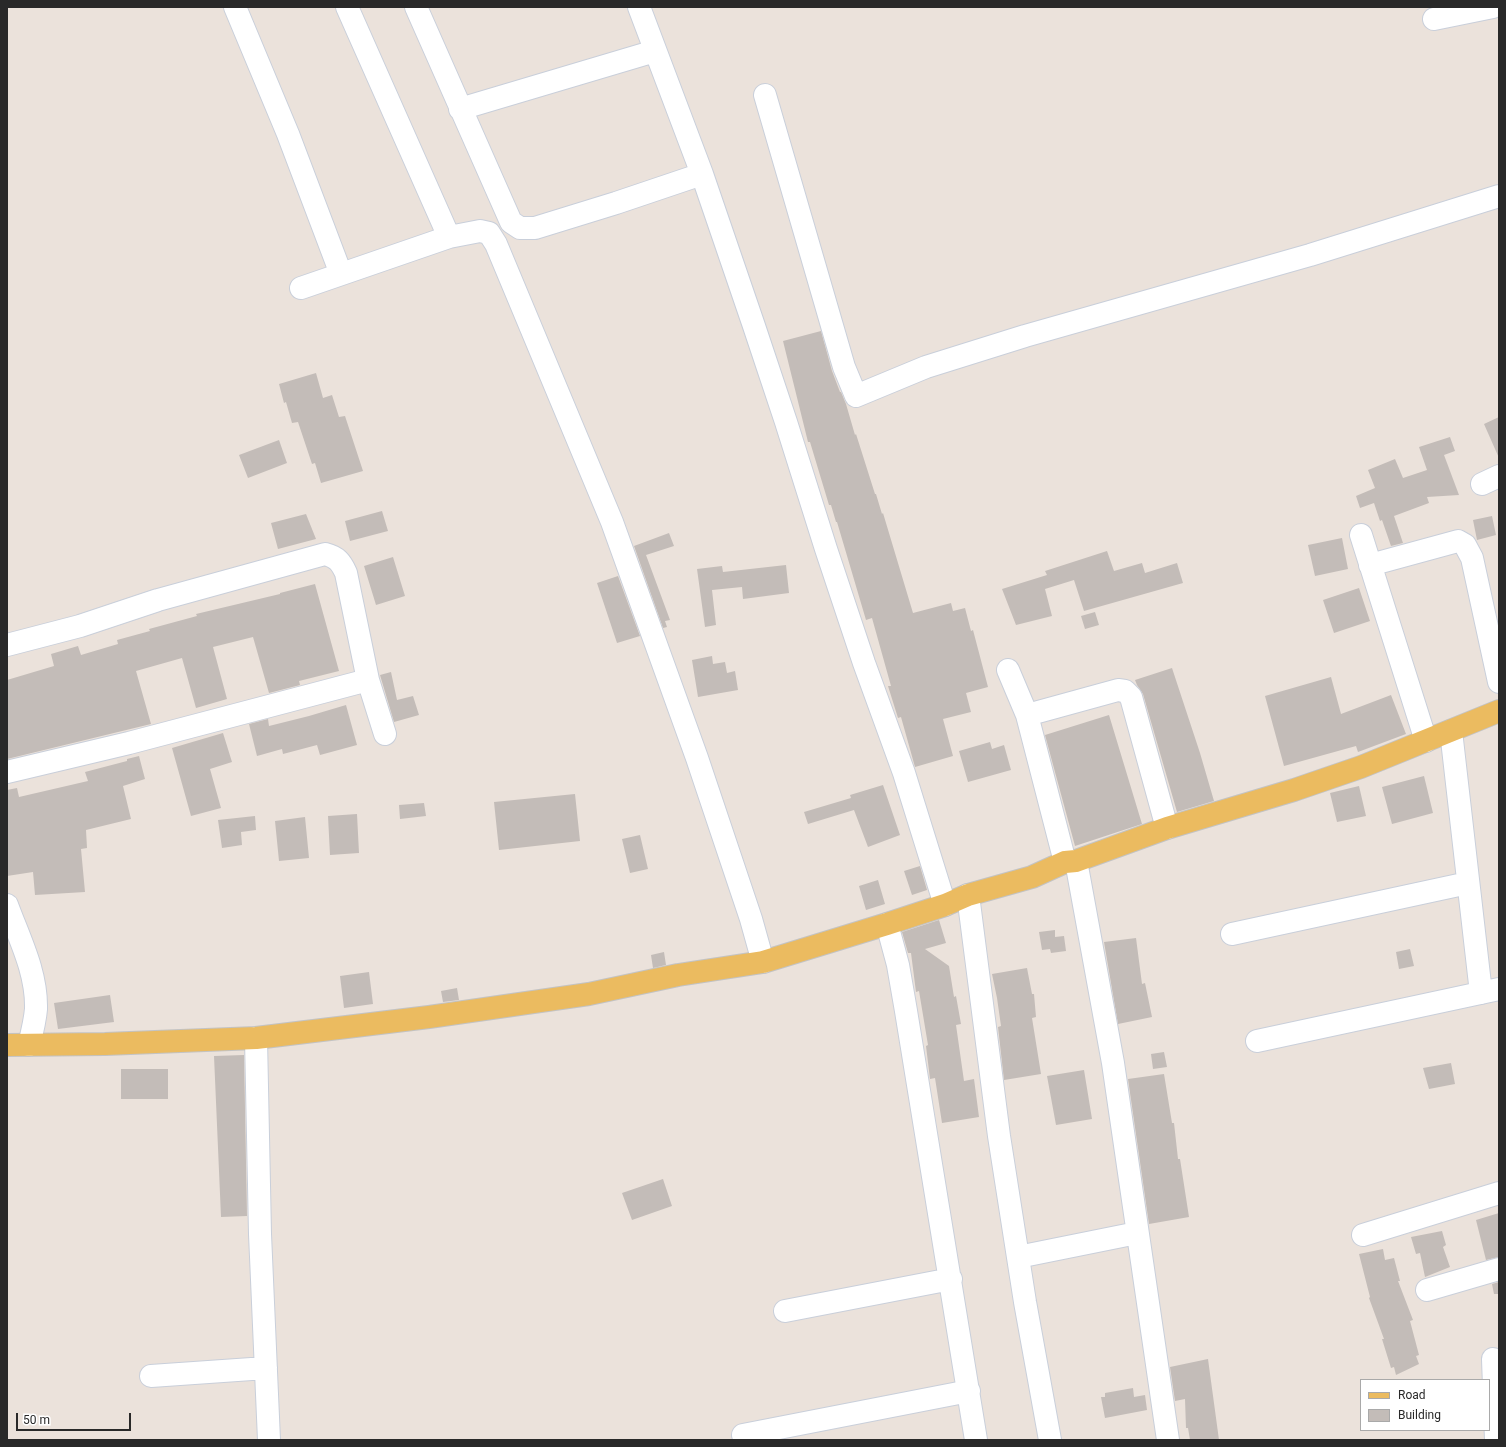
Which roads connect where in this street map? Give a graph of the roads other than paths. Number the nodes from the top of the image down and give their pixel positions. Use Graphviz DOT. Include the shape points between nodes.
graph roads {
  1 [pos="235,7"];
  2 [pos="347,7"];
  3 [pos="416,7"];
  4 [pos="639,7"];
  5 [pos="1494,7"];
  6 [pos="1434,19"];
  7 [pos="655,51"];
  8 [pos="765,95"];
  9 [pos="460,109"];
  10 [pos="702,174"];
  11 [pos="1499,196"];
  12 [pos="449,237"];
  13 [pos="341,274"];
  14 [pos="302,288"];
  15 [pos="1361,535"];
  16 [pos="1370,565"];
  17 [pos="7,645"];
  18 [pos="1008,670"];
  19 [pos="368,680"];
  20 [pos="1499,682"];
  21 [pos="1499,711"];
  22 [pos="1027,715"];
  23 [pos="1451,731"];
  24 [pos="385,734"];
  25 [pos="1426,742"];
  26 [pos="7,772"];
  27 [pos="1167,828"];
  28 [pos="1070,861"];
  29 [pos="1468,883"];
  30 [pos="968,895"];
  31 [pos="7,905"];
  32 [pos="945,905"];
  33 [pos="887,924"];
  34 [pos="1232,934"];
  35 [pos="764,962"];
  36 [pos="1490,991"];
  37 [pos="256,1038"];
  38 [pos="1257,1041"];
  39 [pos="7,1045"];
  40 [pos="29,1045"];
  41 [pos="1499,1193"];
  42 [pos="1137,1233"];
  43 [pos="1363,1235"];
  44 [pos="1018,1257"];
  45 [pos="1499,1269"];
  46 [pos="951,1279"];
  47 [pos="1427,1290"];
  48 [pos="786,1311"];
  49 [pos="1493,1359"];
  50 [pos="266,1368"];
  51 [pos="151,1376"];
  52 [pos="969,1391"];
  53 [pos="787,1433"];
  54 [pos="743,1435"];
  55 [pos="269,1440"];
  56 [pos="976,1440"];
  57 [pos="1050,1440"];
  58 [pos="1168,1440"];
  59 [pos="1496,1440"];
  1 -- 13 [label="street" via="288,134"];
  2 -- 12 [label="street"];
  3 -- 9 [label="street"];
  4 -- 7 [label="street"];
  5 -- 6 [label="street"];
  7 -- 9 [label="street"];
  7 -- 10 [label="street"];
  8 -- 11 [label="street" via="844,367 856,396 926,367 1310,255"];
  9 -- 10 [label="street" via="511,222 520,228 535,228"];
  10 -- 32 [label="street" via="786,422 828,557 904,774"];
  12 -- 13 [label="street"];
  12 -- 35 [label="street" via="480,230 489,234 496,244 612,522 697,758"];
  13 -- 14 [label="street"];
  15 -- 16 [label="street"];
  16 -- 20 [label="street" via="1458,541 1465,545 1472,558"];
  16 -- 25 [label="street"];
  17 -- 19 [label="street" via="325,554 334,556 341,562 346,573"];
  18 -- 22 [label="street"];
  19 -- 24 [label="street"];
  19 -- 26 [label="street" via="129,743"];
  21 -- 23 [label="main road"];
  22 -- 27 [label="street" via="1118,690 1125,691 1131,697"];
  22 -- 28 [label="street"];
  23 -- 25 [label="main road"];
  23 -- 29 [label="street"];
  25 -- 27 [label="main road" via="1294,790"];
  27 -- 28 [label="main road"];
  28 -- 30 [label="main road" via="1032,877"];
  28 -- 42 [label="street" via="1113,1063"];
  29 -- 34 [label="street"];
  29 -- 36 [label="street"];
  30 -- 32 [label="main road"];
  30 -- 44 [label="street" via="999,1136"];
  31 -- 40 [label="street" via="32,975 35,996 34,1020"];
  32 -- 33 [label="main road"];
  33 -- 35 [label="main road"];
  33 -- 46 [label="street" via="898,965"];
  35 -- 37 [label="main road" via="678,975 589,994 428,1018"];
  36 -- 38 [label="street"];
  37 -- 40 [label="main road" via="196,1042"];
  37 -- 50 [label="street"];
  39 -- 40 [label="main road"];
  41 -- 43 [label="street"];
  42 -- 44 [label="street"];
  42 -- 58 [label="street"];
  44 -- 57 [label="street"];
  45 -- 47 [label="street"];
  46 -- 48 [label="street"];
  46 -- 52 [label="street"];
  49 -- 59 [label="street"];
  50 -- 51 [label="street"];
  50 -- 55 [label="street"];
  52 -- 53 [label="street"];
  52 -- 56 [label="street"];
  53 -- 54 [label="street"];
}
